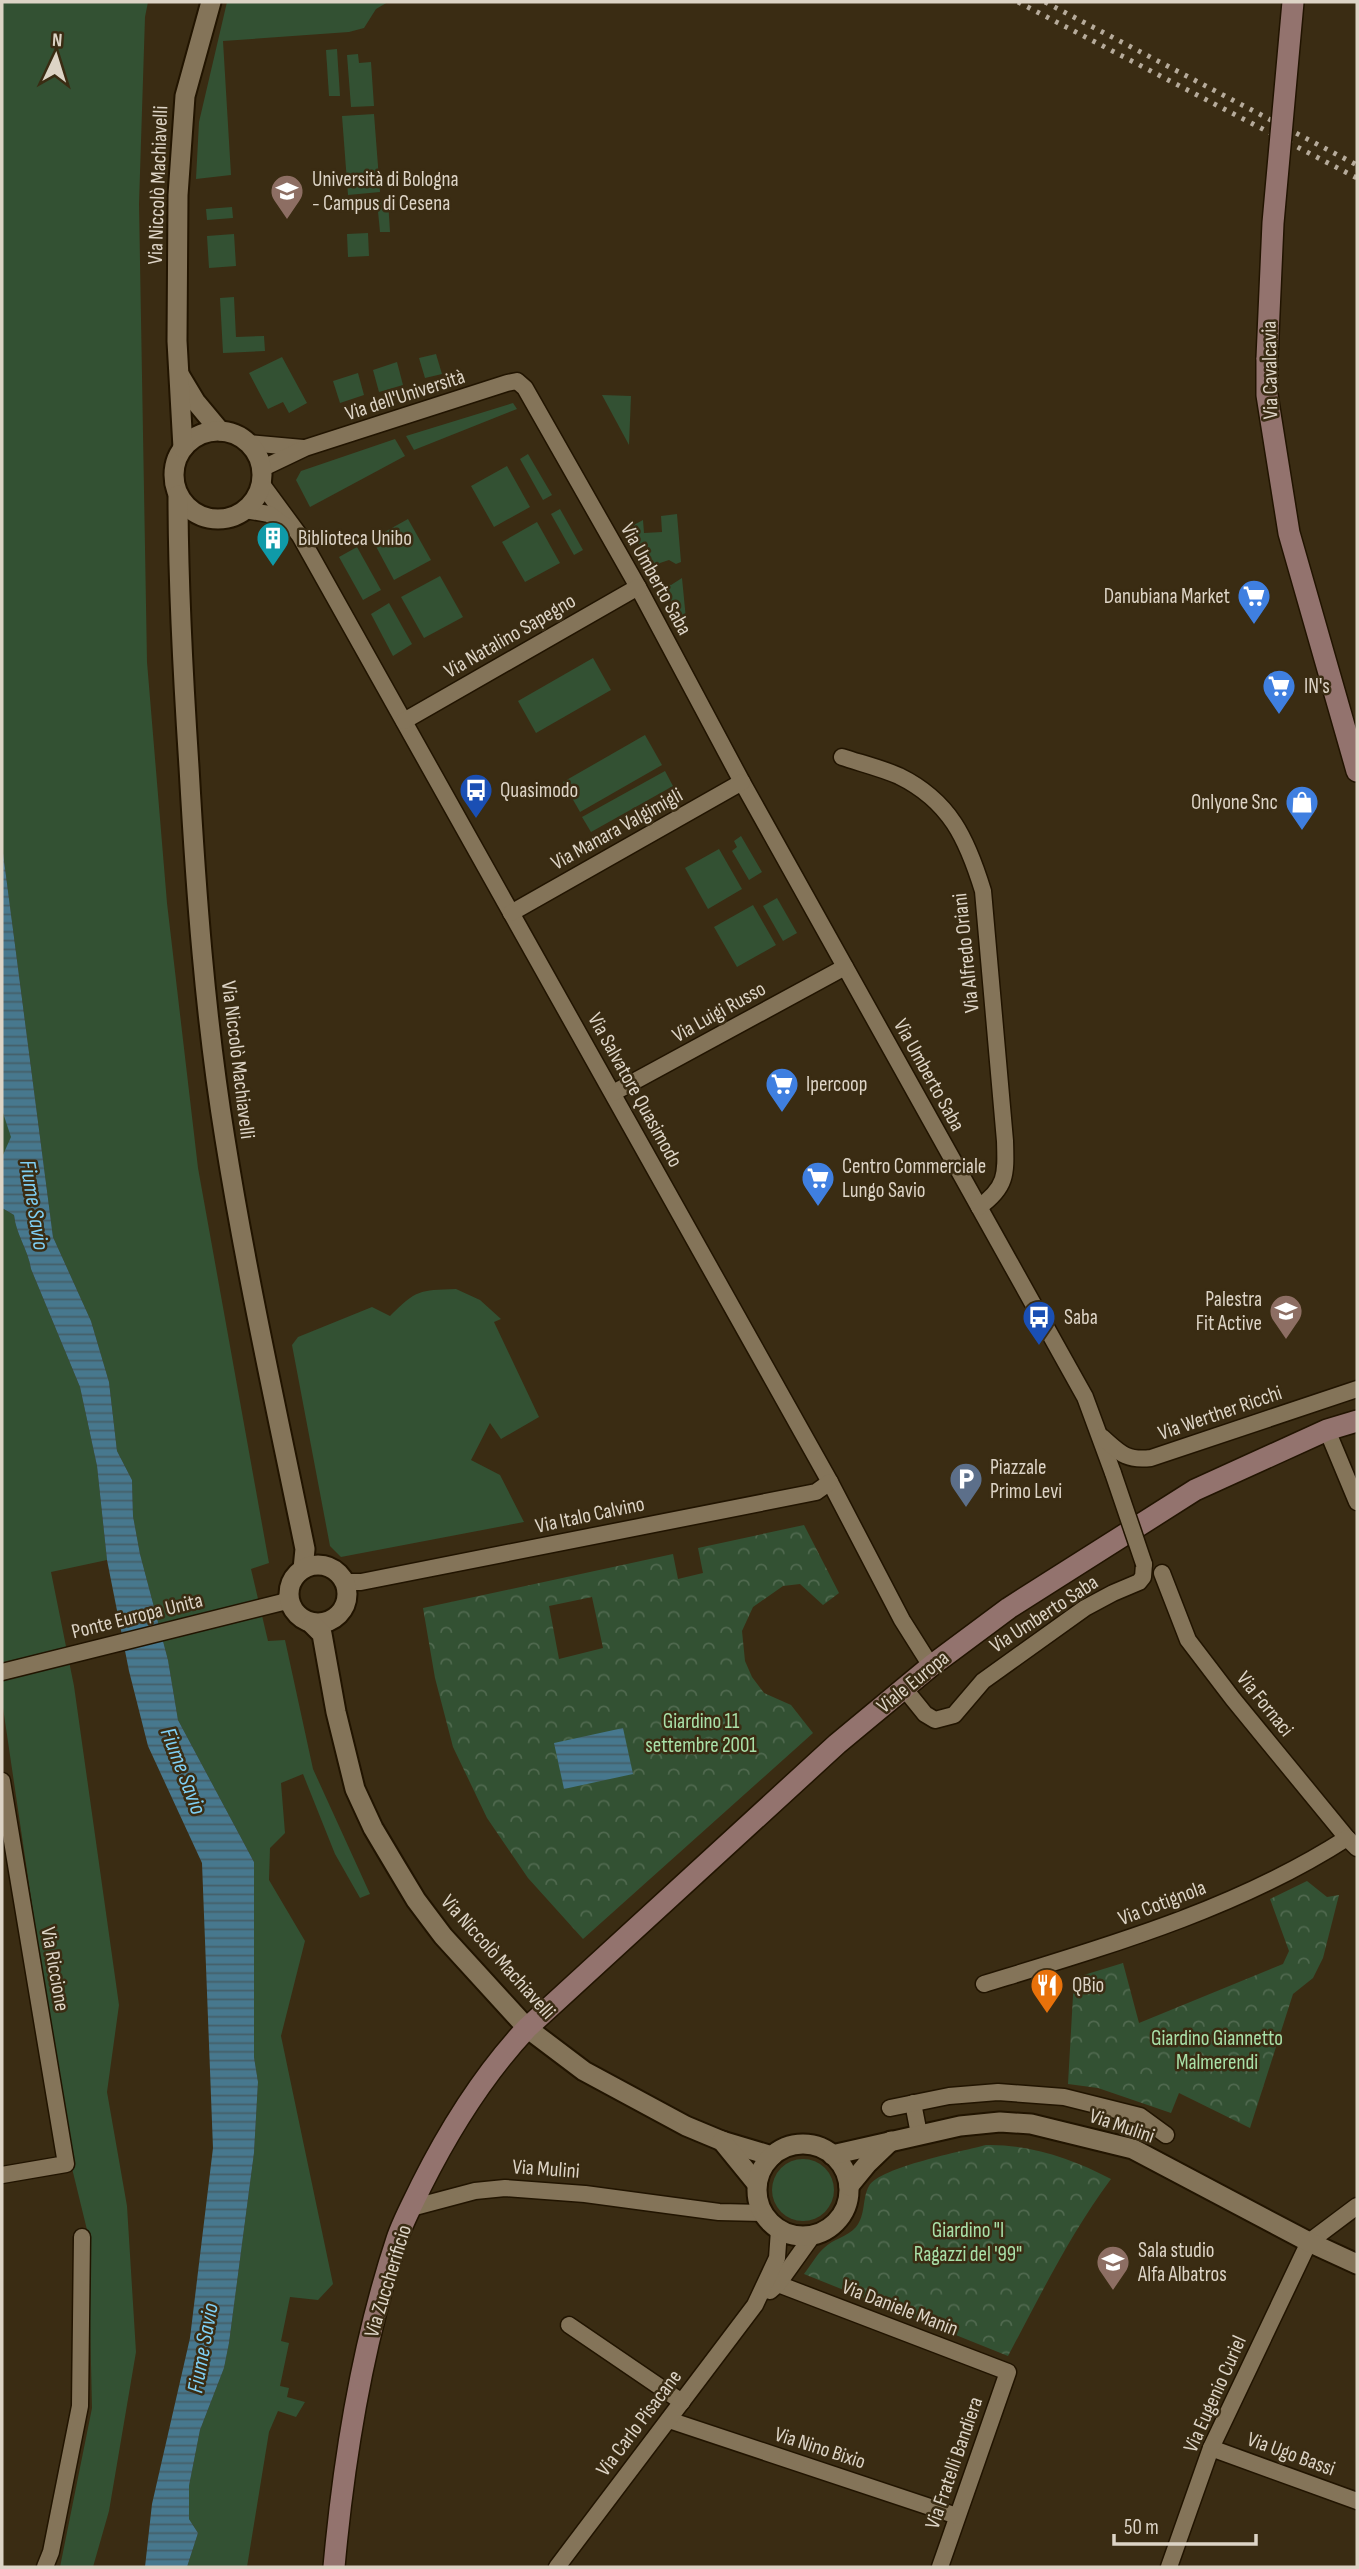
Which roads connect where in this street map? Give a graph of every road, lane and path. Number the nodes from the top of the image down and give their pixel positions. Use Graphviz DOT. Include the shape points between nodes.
graph roads {
  1 [pos="211,2"];
  2 [pos="1293,2"];
  3 [pos="178,373"];
  4 [pos="517,382"];
  5 [pos="220,431"];
  6 [pos="248,443"];
  7 [pos="183,448"];
  8 [pos="305,449"];
  9 [pos="261,476"];
  10 [pos="178,495"];
  11 [pos="246,510"];
  12 [pos="209,519"];
  13 [pos="300,536"];
  14 [pos="178,571"];
  15 [pos="638,587"];
  16 [pos="404,721"];
  17 [pos="842,757"];
  18 [pos="1357,771"];
  19 [pos="743,782"];
  20 [pos="511,913"];
  21 [pos="845,967"];
  22 [pos="613,1093"];
  23 [pos="979,1207"];
  24 [pos="1357,1389"];
  25 [pos="1357,1419"];
  26 [pos="1327,1430"];
  27 [pos="1101,1436"];
  28 [pos="830,1482"];
  29 [pos="1357,1502"];
  30 [pos="311,1567"];
  31 [pos="1162,1573"];
  32 [pos="349,1587"];
  33 [pos="288,1602"];
  34 [pos="322,1626"];
  35 [pos="931,1666"];
  36 [pos="2,1672"];
  37 [pos="904,1688"];
  38 [pos="2,1781"];
  39 [pos="1352,1843"];
  40 [pos="984,1984"];
  41 [pos="527,2028"];
  42 [pos="998,2092"];
  43 [pos="913,2103"];
  44 [pos="890,2108"];
  45 [pos="1000,2122"];
  46 [pos="919,2134"];
  47 [pos="1167,2135"];
  48 [pos="892,2140"];
  49 [pos="722,2141"];
  50 [pos="832,2155"];
  51 [pos="772,2156"];
  52 [pos="2,2175"];
  53 [pos="757,2184"];
  54 [pos="849,2186"];
  55 [pos="1357,2206"];
  56 [pos="411,2208"];
  57 [pos="763,2213"];
  58 [pos="779,2230"];
  59 [pos="813,2235"];
  60 [pos="82,2237"];
  61 [pos="1309,2242"];
  62 [pos="1357,2264"];
  63 [pos="778,2284"];
  64 [pos="755,2305"];
  65 [pos="569,2325"];
  66 [pos="1008,2372"];
  67 [pos="682,2402"];
  68 [pos="669,2420"];
  69 [pos="1211,2448"];
  70 [pos="1357,2501"];
  71 [pos="957,2516"];
  72 [pos="560,2564"];
  73 [pos="45,2567"];
  74 [pos="334,2567"];
  75 [pos="577,2567"];
  76 [pos="940,2567"];
  77 [pos="1169,2567"];
  1 -- 3 [label="street, Via Niccolò Machiavelli" via="185,96 178,195"];
  2 -- 18 [label="main road, Via Cavalcavia, bridge" via="1273,223 1266,395 1289,533"];
  3 -- 5 [label="street"];
  3 -- 7 [label="street, Via Niccolò Machiavelli"];
  4 -- 8 [label="street, Via dell'Università"];
  4 -- 15 [label="street, Via Umberto Saba" via="530,395"];
  5 -- 6 [label="street"];
  5 -- 7 [label="street" via="202,434"];
  6 -- 8 [label="street"];
  6 -- 9 [label="street"];
  7 -- 10 [label="street" via="174,472"];
  8 -- 9 [label="street, Via dell'Università"];
  9 -- 11 [label="street" via="256,498"];
  9 -- 13 [label="street, Via Salvatore Quasimodo"];
  10 -- 12 [label="street" via="188,509"];
  10 -- 14 [label="street, Via Niccolò Machiavelli"];
  11 -- 12 [label="street" via="224,519"];
  11 -- 13 [label="street, Via Salvatore Quasimodo" via="269,514"];
  12 -- 14 [label="street, Via Niccolò Machiavelli" via="187,540"];
  13 -- 16 [label="street, Via Salvatore Quasimodo"];
  14 -- 30 [label="street, Via Niccolò Machiavelli" via="207,1007 256,1316"];
  15 -- 16 [label="street, Via Natalino Sapegno"];
  15 -- 19 [label="street, Via Umberto Saba"];
  16 -- 20 [label="street, Via Salvatore Quasimodo"];
  17 -- 23 [label="street, Via Alfredo Oriani" via="898,776 926,793 953,818 975,864 983,891 1006,1166 1001,1187"];
  19 -- 20 [label="street, Via Manara Valgimigli"];
  19 -- 21 [label="street, Via Umberto Saba"];
  20 -- 22 [label="street, Via Salvatore Quasimodo"];
  21 -- 22 [label="street, Via Luigi Russo"];
  21 -- 23 [label="street, Via Umberto Saba"];
  22 -- 28 [label="street, Via Salvatore Quasimodo"];
  23 -- 27 [label="street, Via Umberto Saba" via="1085,1397"];
  24 -- 27 [label="street, Via Werther Ricchi" via="1151,1458 1126,1457"];
  25 -- 26 [label="main road, Viale Europa"];
  26 -- 29 [label="street"];
  26 -- 35 [label="main road, Viale Europa" via="1195,1490 1009,1608"];
  27 -- 37 [label="street, Via Umberto Saba, bridge" via="1144,1564 1139,1583 1085,1608 1001,1666 954,1715 935,1720"];
  28 -- 32 [label="street, Via Italo Calvino" via="816,1492"];
  28 -- 35 [label="street, Via Salvatore Quasimodo"];
  30 -- 32 [label="street" via="329,1567"];
  30 -- 33 [label="street" via="292,1581"];
  31 -- 39 [label="street, Via Fornaci" via="1188,1640"];
  32 -- 34 [label="street" via="344,1610"];
  33 -- 34 [label="street" via="304,1620"];
  33 -- 36 [label="street, Ponte Europa Unita"];
  34 -- 41 [label="street, Via Niccolò Machiavelli" via="355,1789 373,1828 443,1936"];
  35 -- 37 [label="main road, Viale Europa"];
  37 -- 41 [label="main road, Viale Europa"];
  38 -- 52 [label="street, Via Riccione" via="66,2164"];
  39 -- 40 [label="street, Via Cotignola" via="1235,1898 1110,1945"];
  41 -- 49 [label="street, Via Niccolò Machiavelli" via="584,2071"];
  41 -- 56 [label="main road, Via Zuccherificio" via="471,2096"];
  42 -- 43 [label="street"];
  42 -- 45 [label="street"];
  42 -- 47 [label="street" via="1064,2097 1140,2116"];
  43 -- 44 [label="street"];
  43 -- 46 [label="street"];
  45 -- 46 [label="street, Via Mulini"];
  45 -- 61 [label="street, Via Mulini" via="1031,2124 1133,2149"];
  46 -- 48 [label="street, Via Mulini"];
  48 -- 50 [label="street, Via Mulini"];
  48 -- 54 [label="street"];
  49 -- 51 [label="street, Via Niccolò Machiavelli"];
  49 -- 53 [label="street, Via Niccolò Machiavelli"];
  50 -- 51 [label="street" via="808,2144"];
  50 -- 54 [label="street"];
  51 -- 53 [label="street"];
  53 -- 57 [label="street"];
  54 -- 59 [label="street" via="844,2212 826,2230"];
  55 -- 61 [label="street"];
  56 -- 57 [label="street, Via Mulini" via="505,2188"];
  56 -- 74 [label="main road, Via Zuccherificio" via="368,2346 346,2454"];
  57 -- 58 [label="street"];
  58 -- 59 [label="street"];
  58 -- 64 [label="street, Via Carlo Pisacane" via="777,2258"];
  59 -- 63 [label="street, Via Carlo Pisacane"];
  60 -- 73 [label="street" via="80,2406"];
  61 -- 62 [label="street, Via Mulini"];
  61 -- 69 [label="street, Via Eugenio Curiel"];
  63 -- 64 [label="street, Via Carlo Pisacane"];
  63 -- 66 [label="street, Via Daniele Manin"];
  64 -- 67 [label="street, Via Carlo Pisacane"];
  65 -- 67 [label="street"];
  66 -- 71 [label="street, Via Fratelli Bandiera"];
  67 -- 68 [label="street, Via Carlo Pisacane"];
  68 -- 71 [label="street, Via Nino Bixio"];
  68 -- 72 [label="street, Via Carlo Pisacane"];
  69 -- 70 [label="street, Via Ugo Bassi"];
  69 -- 77 [label="street, Via Eugenio Curiel"];
  71 -- 76 [label="street, Via Fratelli Bandiera"];
  72 -- 75 [label="street"];
}
